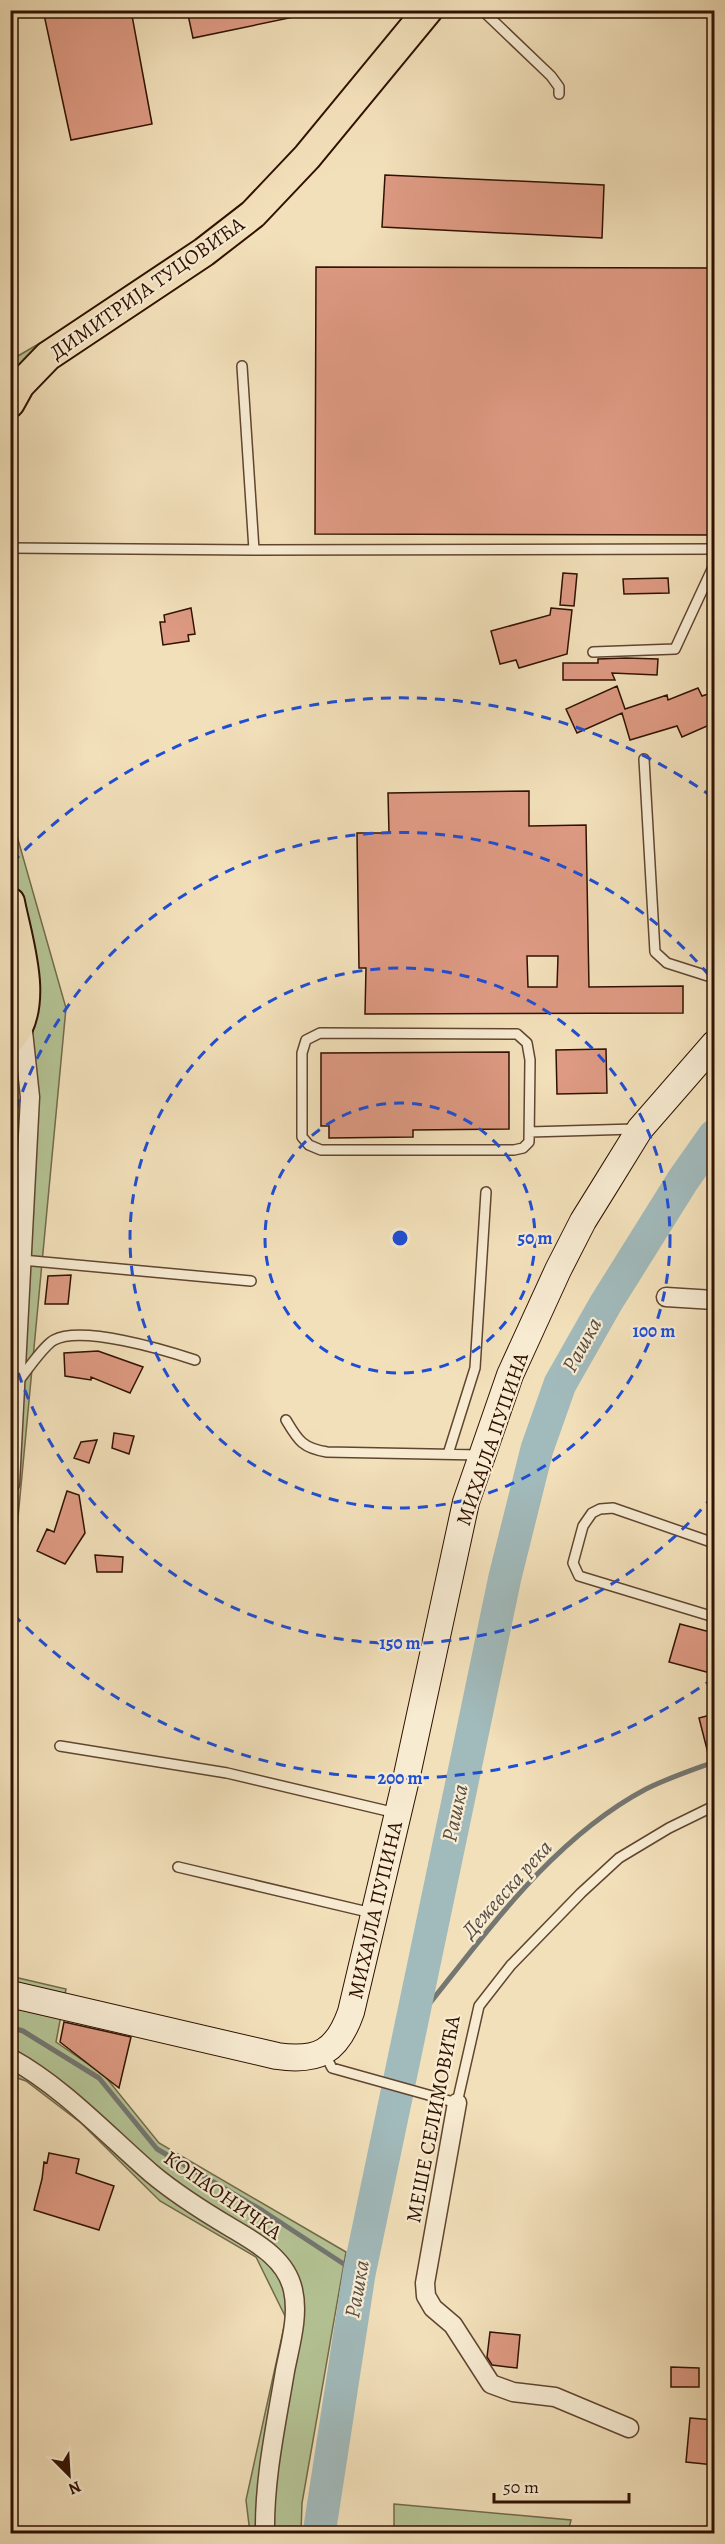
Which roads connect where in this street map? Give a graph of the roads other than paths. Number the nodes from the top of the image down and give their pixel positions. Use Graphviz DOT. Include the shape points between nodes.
graph roads {
  1 [pos="428,10"];
  2 [pos="482,10"];
  3 [pos="559,94"];
  4 [pos="242,366"];
  5 [pos="10,403"];
  6 [pos="10,548"];
  7 [pos="714,549"];
  8 [pos="254,550"];
  9 [pos="714,565"];
  10 [pos="592,652"];
  11 [pos="644,759"];
  12 [pos="10,902"];
  13 [pos="714,978"];
  14 [pos="16,1031"];
  15 [pos="714,1044"];
  16 [pos="640,1129"];
  17 [pos="529,1132"];
  18 [pos="486,1192"];
  19 [pos="22,1260"];
  20 [pos="250,1281"];
  21 [pos="666,1297"];
  22 [pos="714,1299"];
  23 [pos="195,1360"];
  24 [pos="15,1385"];
  25 [pos="286,1420"];
  26 [pos="448,1454"];
  27 [pos="482,1455"];
  28 [pos="10,1484"];
  29 [pos="714,1543"];
  30 [pos="714,1617"];
  31 [pos="60,1746"];
  32 [pos="714,1806"];
  33 [pos="398,1814"];
  34 [pos="178,1867"];
  35 [pos="374,1914"];
  36 [pos="10,1994"];
  37 [pos="324,2052"];
  38 [pos="10,2058"];
  39 [pos="457,2103"];
  40 [pos="629,2428"];
  41 [pos="266,2534"];
  1 -- 5 [label="main road, ДИМИТРИЈА ТУЦОВИЋА" via="307,157 253,214 204,252 48,356 20,385"];
  2 -- 3 [label="lane" via="551,76"];
  4 -- 8 [label="lane"];
  6 -- 8 [label="lane"];
  7 -- 8 [label="lane"];
  9 -- 10 [label="lane" via="675,649"];
  11 -- 13 [label="lane" via="655,952 667,963"];
  12 -- 14 [label="main road" via="25,983 25,1009"];
  14 -- 19 [label="street" via="30,1097"];
  15 -- 16 [label="street, МИХАЈЛА ПУПИНА"];
  16 -- 17 [label="lane"];
  16 -- 27 [label="street, МИХАЈЛА ПУПИНА" via="583,1221 558,1270 510,1376"];
  17 -- 17 [label="lane" via="530,1060 526,1043 517,1034 320,1033 306,1040 302,1053 302,1137 321,1150 514,1150 529,1142"];
  18 -- 26 [label="lane" via="475,1368"];
  19 -- 20 [label="lane"];
  19 -- 24 [label="street"];
  21 -- 22 [label="street"];
  23 -- 24 [label="lane" via="157,1348 79,1334 52,1340"];
  24 -- 28 [label="street"];
  25 -- 26 [label="lane" via="299,1442 313,1450"];
  26 -- 27 [label="lane"];
  27 -- 33 [label="street, МИХАЈЛА ПУПИНА" via="466,1502"];
  29 -- 30 [label="lane" via="613,1508 600,1509 583,1526 573,1563 579,1576"];
  31 -- 33 [label="lane" via="227,1773"];
  32 -- 39 [label="lane, МЕШЕ СЕЛИМОВИЋА" via="620,1858 580,1893 511,1965 479,2007"];
  33 -- 35 [label="street, МИХАЈЛА ПУПИНА"];
  34 -- 35 [label="lane"];
  35 -- 37 [label="street, МИХАЈЛА ПУПИНА" via="351,2012 338,2041"];
  36 -- 37 [label="street" via="277,2056 297,2059"];
  37 -- 39 [label="lane" via="332,2068"];
  38 -- 41 [label="street, КОПАОНИЧКА" via="44,2080 184,2199 259,2245 288,2275 293,2290 294,2321 269,2466"];
  39 -- 40 [label="street, МЕШЕ СЕЛИМОВИЋА" via="425,2283 426,2296 433,2308 453,2325 491,2384 513,2392 555,2397"];
}
